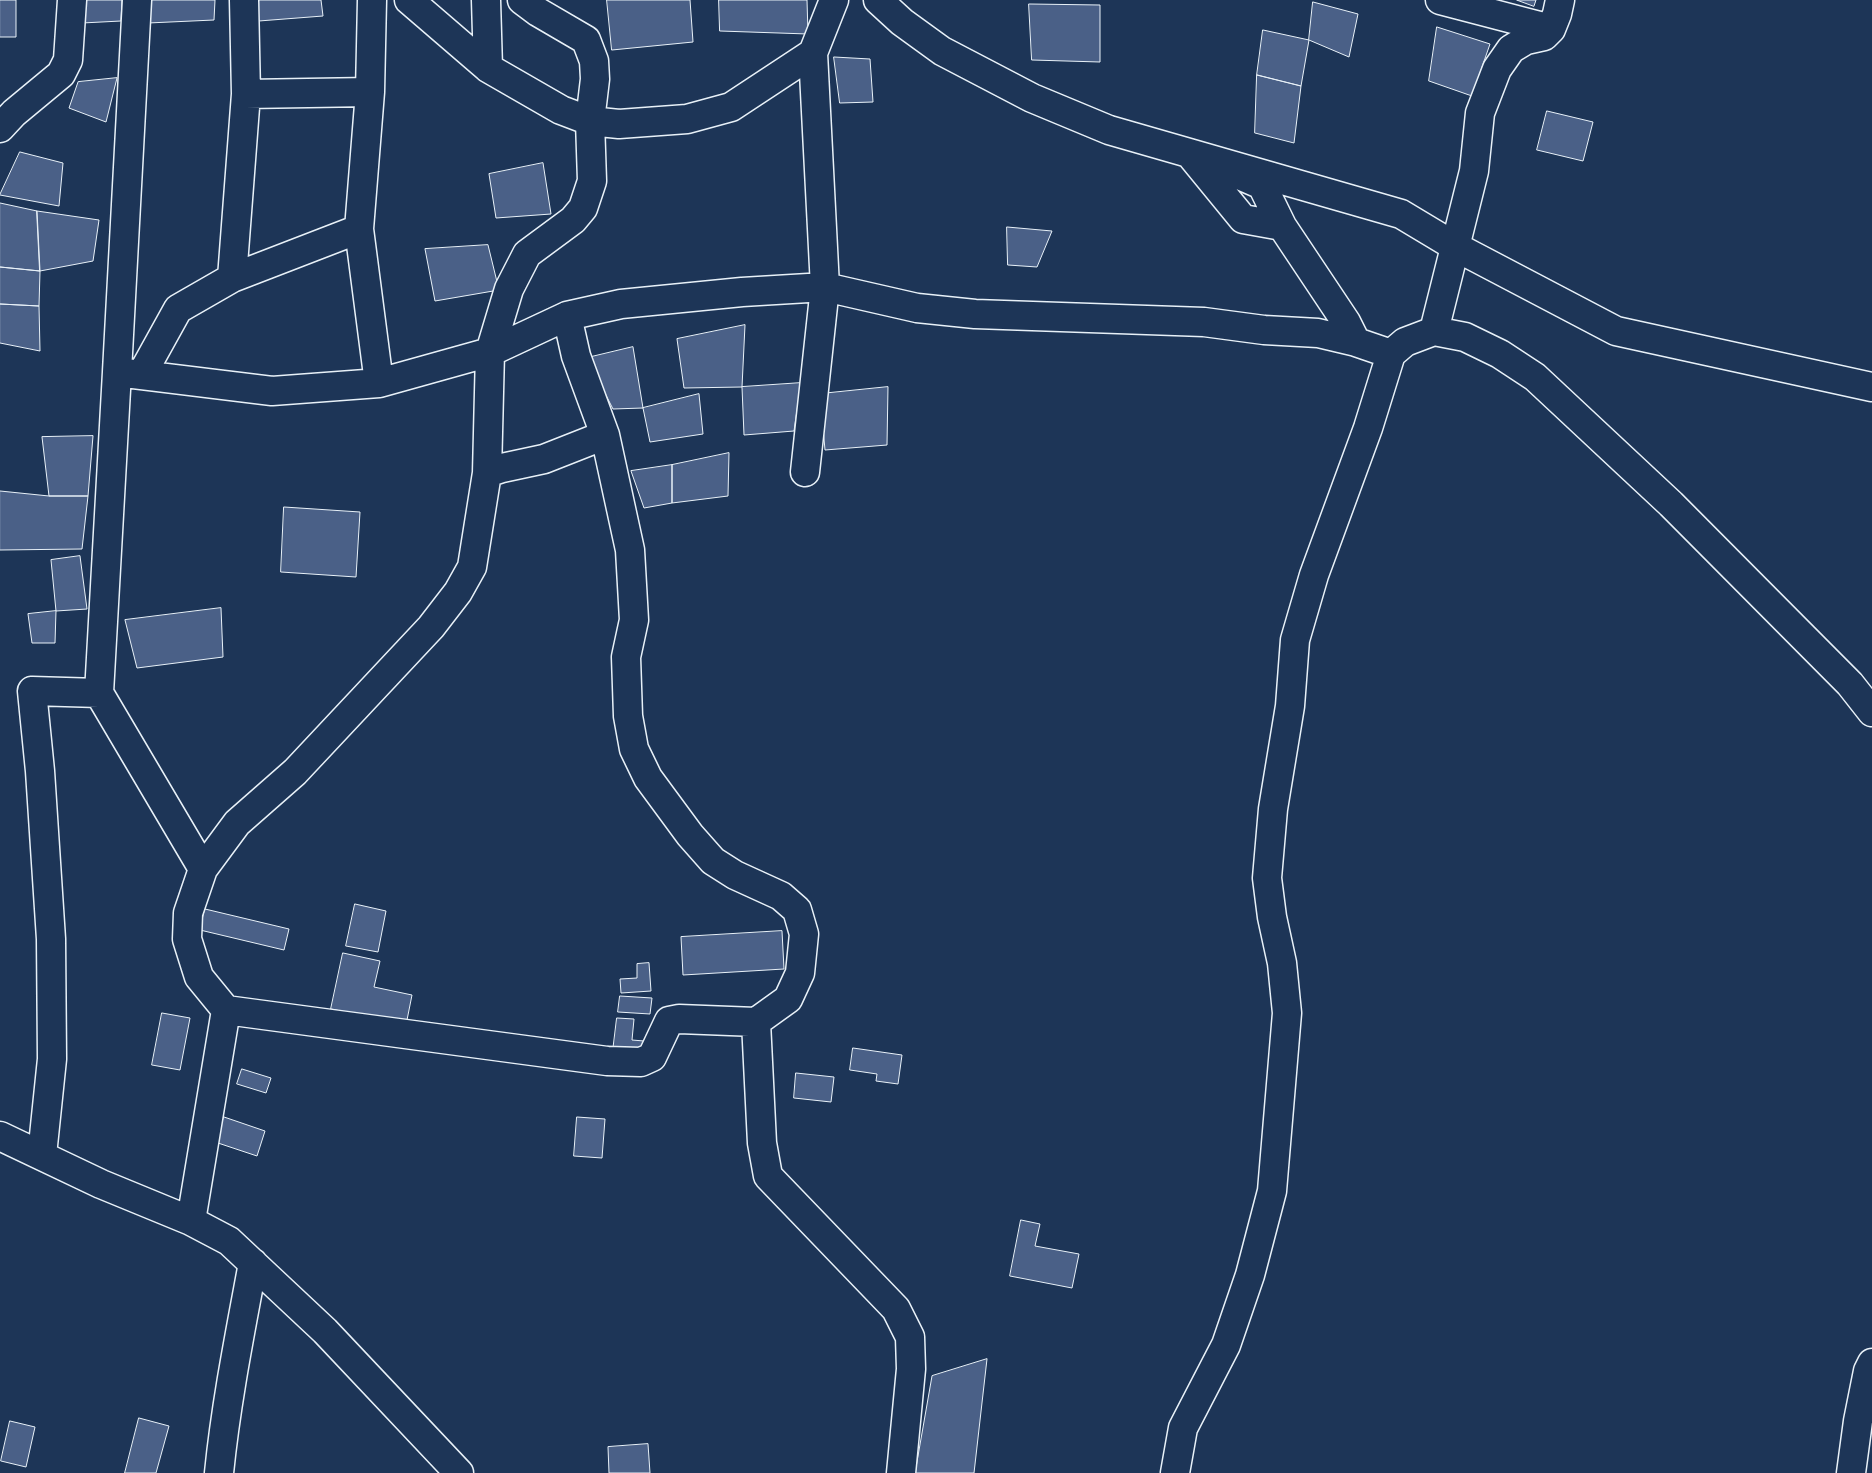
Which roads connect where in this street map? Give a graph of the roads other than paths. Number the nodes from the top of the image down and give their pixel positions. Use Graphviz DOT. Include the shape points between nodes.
graph roads {
  1 [pos="72,0"];
  2 [pos="137,0"];
  3 [pos="244,0"];
  4 [pos="372,0"];
  5 [pos="409,0"];
  6 [pos="486,0"];
  7 [pos="522,0"];
  8 [pos="834,0"];
  9 [pos="878,0"];
  10 [pos="1440,0"];
  11 [pos="1560,0"];
  12 [pos="1551,29"];
  13 [pos="813,53"];
  14 [pos="488,68"];
  15 [pos="370,92"];
  16 [pos="246,94"];
  17 [pos="590,121"];
  18 [pos="0,128"];
  19 [pos="1189,153"];
  20 [pos="1282,226"];
  21 [pos="359,229"];
  22 [pos="1456,246"];
  23 [pos="232,278"];
  24 [pos="825,287"];
  25 [pos="567,316"];
  26 [pos="1434,331"];
  27 [pos="1356,342"];
  28 [pos="490,352"];
  29 [pos="1391,354"];
  30 [pos="130,373"];
  31 [pos="379,382"];
  32 [pos="1872,386"];
  33 [pos="605,436"];
  34 [pos="805,472"];
  35 [pos="487,473"];
  36 [pos="99,693"];
  37 [pos="1872,712"];
  38 [pos="203,869"];
  39 [pos="226,1010"];
  40 [pos="756,1022"];
  41 [pos="0,1136"];
  42 [pos="42,1154"];
  43 [pos="191,1221"];
  44 [pos="253,1263"];
  45 [pos="1872,1364"];
  46 [pos="219,1473"];
  47 [pos="459,1473"];
  48 [pos="901,1473"];
  49 [pos="1175,1473"];
  50 [pos="1851,1473"];
  1 -- 18 [label="street" via="68,60 61,74"];
  2 -- 30 [label="street"];
  3 -- 16 [label="street"];
  4 -- 15 [label="street"];
  5 -- 14 [label="street"];
  6 -- 14 [label="street"];
  7 -- 17 [label="street" via="586,40 594,61 595,79"];
  8 -- 13 [label="street"];
  9 -- 19 [label="street" via="942,51 1032,98 1109,130"];
  10 -- 12 [label="street"];
  11 -- 12 [label="street"];
  12 -- 22 [label="street" via="1544,36 1526,40 1511,49 1496,68 1480,113 1474,171"];
  13 -- 17 [label="street" via="731,107 687,119 619,124"];
  13 -- 24 [label="street"];
  14 -- 17 [label="street" via="562,110"];
  15 -- 16 [label="street"];
  15 -- 21 [label="street"];
  16 -- 23 [label="street"];
  17 -- 28 [label="street" via="592,181 583,208 574,220 527,254 509,289"];
  19 -- 20 [label="street" via="1243,219"];
  19 -- 20 [label="street" via="1262,185"];
  19 -- 22 [label="street" via="1401,214"];
  20 -- 27 [label="street"];
  21 -- 23 [label="street"];
  21 -- 31 [label="street"];
  22 -- 26 [label="street"];
  22 -- 32 [label="street" via="1616,331"];
  23 -- 30 [label="street" via="178,309"];
  24 -- 25 [label="street" via="621,304"];
  24 -- 27 [label="street" via="916,308 976,314 1204,322 1318,333"];
  24 -- 34 [label="street"];
  25 -- 28 [label="street"];
  25 -- 33 [label="street" via="576,356"];
  26 -- 29 [label="street" via="1405,342"];
  26 -- 37 [label="street" via="1465,337 1500,354 1535,377 1678,510 1850,684"];
  27 -- 29 [label="street"];
  28 -- 31 [label="street"];
  28 -- 35 [label="street"];
  29 -- 49 [label="street" via="1368,428 1314,575 1295,640 1290,706 1273,810 1267,878 1287,1013 1272,1191 1250,1276 1226,1345 1183,1428"];
  30 -- 31 [label="street" via="272,391"];
  30 -- 36 [label="street"];
  33 -- 35 [label="street" via="544,459"];
  33 -- 40 [label="street" via="630,550 634,620 626,657 628,716 634,749 648,778 713,861 781,896 797,910 804,934 800,973 788,1000"];
  35 -- 38 [label="street" via="472,567 458,592 431,627 294,772 237,823"];
  36 -- 38 [label="street"];
  36 -- 42 [label="street" via="32,691 52,939 52,1058"];
  38 -- 39 [label="street" via="188,913 187,940 199,978"];
  39 -- 40 [label="street" via="607,1061 641,1062 652,1056 669,1020"];
  39 -- 43 [label="street"];
  40 -- 48 [label="street" via="762,1143 768,1176 896,1309 910,1336 911,1369"];
  41 -- 42 [label="street"];
  42 -- 43 [label="street" via="101,1184"];
  43 -- 44 [label="street" via="229,1241"];
  44 -- 46 [label="street"];
  44 -- 47 [label="street" via="325,1331"];
  45 -- 50 [label="street" via="1858,1421"];
}
